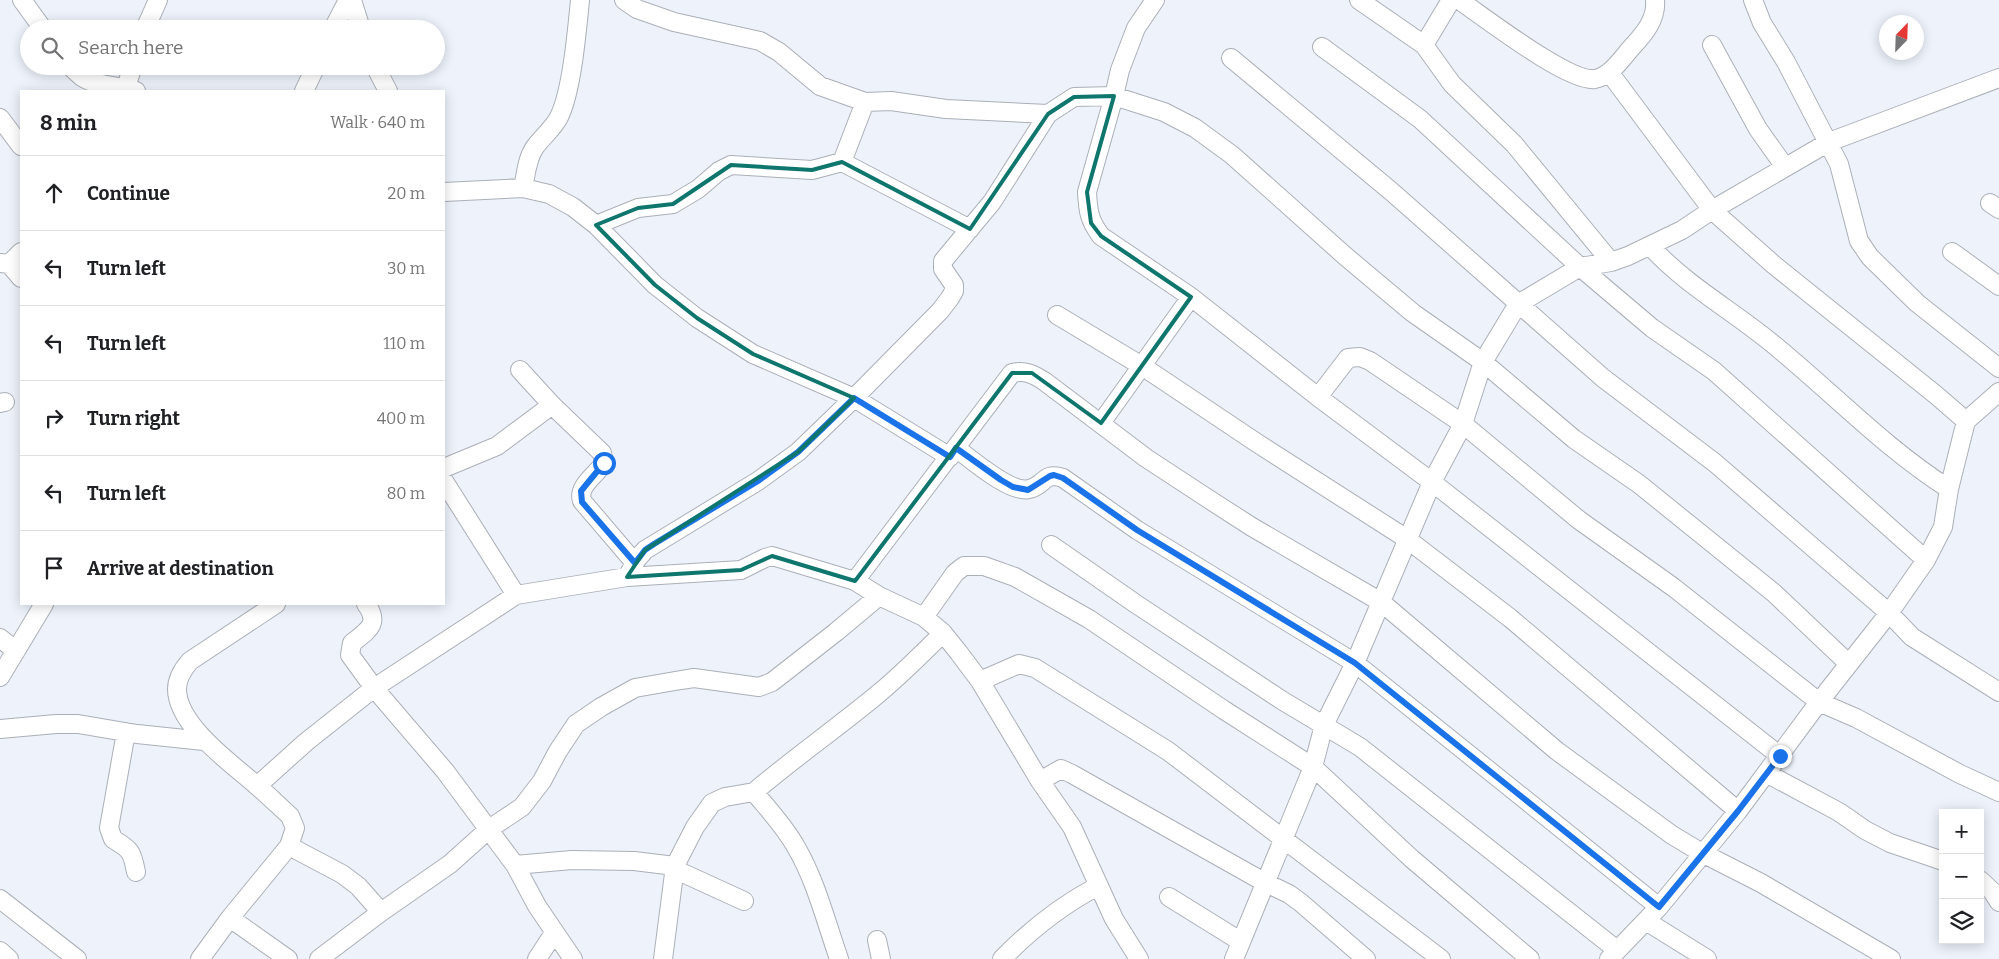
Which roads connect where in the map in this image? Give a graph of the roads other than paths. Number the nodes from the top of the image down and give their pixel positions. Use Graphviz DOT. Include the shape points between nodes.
graph roads {
  1 [pos="22,0"];
  2 [pos="158,0"];
  3 [pos="348,0"];
  4 [pos="352,0"];
  5 [pos="580,0"];
  6 [pos="624,0"];
  7 [pos="1155,0"];
  8 [pos="1359,0"];
  9 [pos="1451,0"];
  10 [pos="1459,0"];
  11 [pos="1655,0"];
  12 [pos="1753,0"];
  13 [pos="36,20"];
  14 [pos="149,20"];
  15 [pos="338,20"];
  16 [pos="358,20"];
  17 [pos="1424,45"];
  18 [pos="1712,45"];
  19 [pos="1322,47"];
  20 [pos="1231,58"];
  21 [pos="1609,72"];
  22 [pos="80,75"];
  23 [pos="132,75"];
  24 [pos="312,75"];
  25 [pos="380,75"];
  26 [pos="1999,78"];
  27 [pos="131,89"];
  28 [pos="304,90"];
  29 [pos="387,90"];
  30 [pos="1114,96"];
  31 [pos="865,102"];
  32 [pos="1048,114"];
  33 [pos="0,118"];
  34 [pos="1829,142"];
  35 [pos="20,145"];
  36 [pos="842,162"];
  37 [pos="1785,167"];
  38 [pos="523,188"];
  39 [pos="445,192"];
  40 [pos="1712,210"];
  41 [pos="596,225"];
  42 [pos="970,229"];
  43 [pos="1650,246"];
  44 [pos="1952,252"];
  45 [pos="10,260"];
  46 [pos="1611,262"];
  47 [pos="1580,267"];
  48 [pos="20,276"];
  49 [pos="1999,286"];
  50 [pos="1191,297"];
  51 [pos="1518,304"];
  52 [pos="1056,316"];
  53 [pos="1483,362"];
  54 [pos="1142,366"];
  55 [pos="1999,368"];
  56 [pos="520,370"];
  57 [pos="1999,392"];
  58 [pos="1318,397"];
  59 [pos="854,398"];
  60 [pos="552,405"];
  61 [pos="1966,421"];
  62 [pos="1101,423"];
  63 [pos="1462,424"];
  64 [pos="953,453"];
  65 [pos="445,468"];
  66 [pos="1432,482"];
  67 [pos="445,483"];
  68 [pos="1949,489"];
  69 [pos="1407,539"];
  70 [pos="1051,545"];
  71 [pos="1926,560"];
  72 [pos="631,570"];
  73 [pos="855,581"];
  74 [pos="516,595"];
  75 [pos="879,596"];
  76 [pos="1380,602"];
  77 [pos="43,605"];
  78 [pos="274,605"];
  79 [pos="367,605"];
  80 [pos="1889,614"];
  81 [pos="924,617"];
  82 [pos="943,633"];
  83 [pos="0,638"];
  84 [pos="16,651"];
  85 [pos="1355,663"];
  86 [pos="1849,664"];
  87 [pos="0,677"];
  88 [pos="980,681"];
  89 [pos="374,688"];
  90 [pos="1999,692"];
  91 [pos="1819,702"];
  92 [pos="1324,725"];
  93 [pos="0,729"];
  94 [pos="126,732"];
  95 [pos="204,742"];
  96 [pos="1780,756"];
  97 [pos="1313,767"];
  98 [pos="1766,773"];
  99 [pos="1040,781"];
  100 [pos="258,786"];
  101 [pos="754,792"];
  102 [pos="1999,792"];
  103 [pos="1738,811"];
  104 [pos="489,829"];
  105 [pos="1283,838"];
  106 [pos="289,846"];
  107 [pos="1702,853"];
  108 [pos="1939,860"];
  109 [pos="514,865"];
  110 [pos="675,867"];
  111 [pos="136,872"];
  112 [pos="1264,882"];
  113 [pos="1984,884"];
  114 [pos="1098,886"];
  115 [pos="1169,896"];
  116 [pos="0,899"];
  117 [pos="744,902"];
  118 [pos="1999,902"];
  119 [pos="1659,907"];
  120 [pos="381,912"];
  121 [pos="230,918"];
  122 [pos="1646,922"];
  123 [pos="554,933"];
  124 [pos="877,940"];
  125 [pos="1240,941"];
  126 [pos="0,951"];
  127 [pos="1613,954"];
  128 [pos="9,959"];
  129 [pos="77,959"];
  130 [pos="200,959"];
  131 [pos="288,959"];
  132 [pos="319,959"];
  133 [pos="537,959"];
  134 [pos="573,959"];
  135 [pos="663,959"];
  136 [pos="839,959"];
  137 [pos="881,959"];
  138 [pos="1002,959"];
  139 [pos="1139,959"];
  140 [pos="1234,959"];
  141 [pos="1366,959"];
  142 [pos="1442,959"];
  143 [pos="1530,959"];
  144 [pos="1707,959"];
  145 [pos="1891,959"];
  1 -- 13 [label="street"];
  2 -- 14 [label="street"];
  3 -- 15 [label="street"];
  4 -- 16 [label="street"];
  5 -- 38 [label="street" via="564,106 535,147"];
  6 -- 31 [label="street" via="638,9 674,22 760,41 820,86"];
  7 -- 30 [label="street" via="1136,28"];
  8 -- 17 [label="street"];
  9 -- 17 [label="street"];
  10 -- 21 [label="street" via="1570,72 1593,79"];
  11 -- 21 [label="street" via="1654,13 1645,32"];
  12 -- 34 [label="street" via="1762,23"];
  17 -- 46 [label="street" via="1452,84 1514,144"];
  18 -- 37 [label="street" via="1758,129"];
  19 -- 47 [label="street" via="1420,119"];
  20 -- 51 [label="street" via="1392,192"];
  21 -- 40 [label="street"];
  22 -- 27 [label="street" via="96,83"];
  23 -- 27 [label="street"];
  24 -- 28 [label="street"];
  25 -- 29 [label="street"];
  26 -- 34 [label="street"];
  30 -- 32 [label="street" via="1074,97"];
  30 -- 50 [label="street" via="1088,192 1091,223 1101,236"];
  30 -- 53 [label="street" via="1164,112 1195,128 1232,155 1413,313"];
  31 -- 32 [label="street" via="891,101 946,109"];
  31 -- 36 [label="street"];
  32 -- 42 [label="street" via="992,202"];
  33 -- 35 [label="street"];
  34 -- 37 [label="street"];
  34 -- 55 [label="street" via="1842,171 1859,241 1870,257 1917,303"];
  36 -- 41 [label="street" via="812,170 731,165 673,204 638,208"];
  36 -- 42 [label="street"];
  37 -- 40 [label="street"];
  38 -- 39 [label="street"];
  38 -- 41 [label="street" via="549,194 574,207"];
  40 -- 43 [label="street"];
  40 -- 61 [label="street" via="1774,265"];
  41 -- 59 [label="street" via="655,284 697,318 752,354"];
  42 -- 59 [label="street" via="943,261 943,269 954,285 950,298"];
  43 -- 46 [label="street"];
  43 -- 68 [label="street" via="1679,275 1768,340 1911,464"];
  44 -- 49 [label="street"];
  45 -- 48 [label="street"];
  46 -- 47 [label="street"];
  47 -- 51 [label="street"];
  47 -- 71 [label="street" via="1652,328 1714,371"];
  50 -- 54 [label="street"];
  50 -- 58 [label="street"];
  51 -- 53 [label="street"];
  51 -- 80 [label="street" via="1603,378 1715,463"];
  52 -- 54 [label="street"];
  53 -- 63 [label="street"];
  53 -- 86 [label="street" via="1574,439 1639,484 1774,592"];
  54 -- 62 [label="street"];
  54 -- 69 [label="street"];
  56 -- 60 [label="street"];
  57 -- 61 [label="street"];
  58 -- 63 [label="street" via="1348,358 1360,357"];
  58 -- 66 [label="street"];
  59 -- 64 [label="street"];
  59 -- 72 [label="street" via="798,452 758,481 645,550"];
  60 -- 65 [label="street" via="497,446"];
  60 -- 72 [label="street" via="602,453 604,463 581,491 582,502"];
  61 -- 68 [label="street"];
  62 -- 64 [label="street" via="1032,373 1012,372"];
  62 -- 76 [label="street" via="1146,458 1252,527"];
  63 -- 66 [label="street"];
  63 -- 91 [label="street" via="1579,520 1673,587"];
  64 -- 73 [label="street"];
  64 -- 85 [label="street" via="1022,490 1032,488 1050,476 1063,478 1137,530"];
  66 -- 69 [label="street"];
  66 -- 96 [label="street"];
  67 -- 74 [label="street"];
  68 -- 71 [label="street" via="1943,527"];
  69 -- 76 [label="street"];
  69 -- 103 [label="street" via="1510,618"];
  70 -- 92 [label="street" via="1283,701"];
  71 -- 80 [label="street"];
  72 -- 73 [label="street" via="742,570 772,556"];
  72 -- 74 [label="street"];
  73 -- 75 [label="street"];
  74 -- 89 [label="street"];
  75 -- 81 [label="street"];
  75 -- 104 [label="street" via="765,685 752,687 694,678 635,688 601,707 576,724 542,781 522,807"];
  76 -- 85 [label="street"];
  76 -- 107 [label="street" via="1557,751 1629,805"];
  77 -- 84 [label="street"];
  78 -- 95 [label="street" via="190,661 181,672 177,689 180,702"];
  79 -- 89 [label="street" via="373,616 372,624 352,643 350,654"];
  80 -- 86 [label="street"];
  80 -- 90 [label="street" via="1912,637"];
  81 -- 82 [label="street"];
  81 -- 97 [label="street" via="955,573 964,566 984,566 1015,577 1089,619"];
  82 -- 88 [label="street"];
  82 -- 101 [label="street" via="877,694"];
  83 -- 84 [label="street"];
  84 -- 87 [label="street"];
  85 -- 92 [label="street"];
  85 -- 119 [label="street"];
  86 -- 91 [label="street"];
  88 -- 99 [label="street"];
  88 -- 105 [label="street" via="1019,664 1035,668 1168,751"];
  89 -- 100 [label="street" via="306,742"];
  89 -- 104 [label="street" via="416,735"];
  91 -- 96 [label="street"];
  91 -- 102 [label="street"];
  92 -- 97 [label="street"];
  92 -- 127 [label="street" via="1360,747"];
  93 -- 94 [label="street" via="78,724"];
  94 -- 95 [label="street"];
  94 -- 111 [label="street" via="109,828 113,839 127,846 132,853"];
  95 -- 100 [label="street"];
  96 -- 98 [label="street"];
  97 -- 105 [label="street"];
  97 -- 143 [label="street" via="1412,859"];
  98 -- 103 [label="street"];
  98 -- 108 [label="street" via="1890,843"];
  99 -- 112 [label="street" via="1058,770 1066,771"];
  99 -- 114 [label="street" via="1072,828"];
  100 -- 106 [label="street" via="290,816 295,828"];
  101 -- 110 [label="street" via="725,797 712,803 695,827"];
  101 -- 136 [label="street" via="797,848"];
  103 -- 107 [label="street"];
  104 -- 109 [label="street"];
  104 -- 120 [label="street" via="450,864"];
  105 -- 112 [label="street"];
  105 -- 142 [label="street"];
  106 -- 120 [label="street" via="342,874 358,886"];
  106 -- 121 [label="street"];
  107 -- 119 [label="street"];
  107 -- 145 [label="street" via="1761,882"];
  109 -- 110 [label="street" via="572,860"];
  109 -- 123 [label="street"];
  110 -- 117 [label="street"];
  110 -- 135 [label="street"];
  112 -- 125 [label="street"];
  112 -- 141 [label="street" via="1300,902"];
  113 -- 118 [label="street"];
  114 -- 138 [label="street" via="1052,914"];
  114 -- 139 [label="street"];
  115 -- 125 [label="street"];
  116 -- 129 [label="street"];
  119 -- 122 [label="street"];
  120 -- 132 [label="street"];
  121 -- 130 [label="street"];
  121 -- 131 [label="street"];
  122 -- 127 [label="street"];
  122 -- 144 [label="street"];
  123 -- 133 [label="street"];
  123 -- 134 [label="street"];
  124 -- 137 [label="street"];
  125 -- 140 [label="street"];
  126 -- 128 [label="street"];
}
